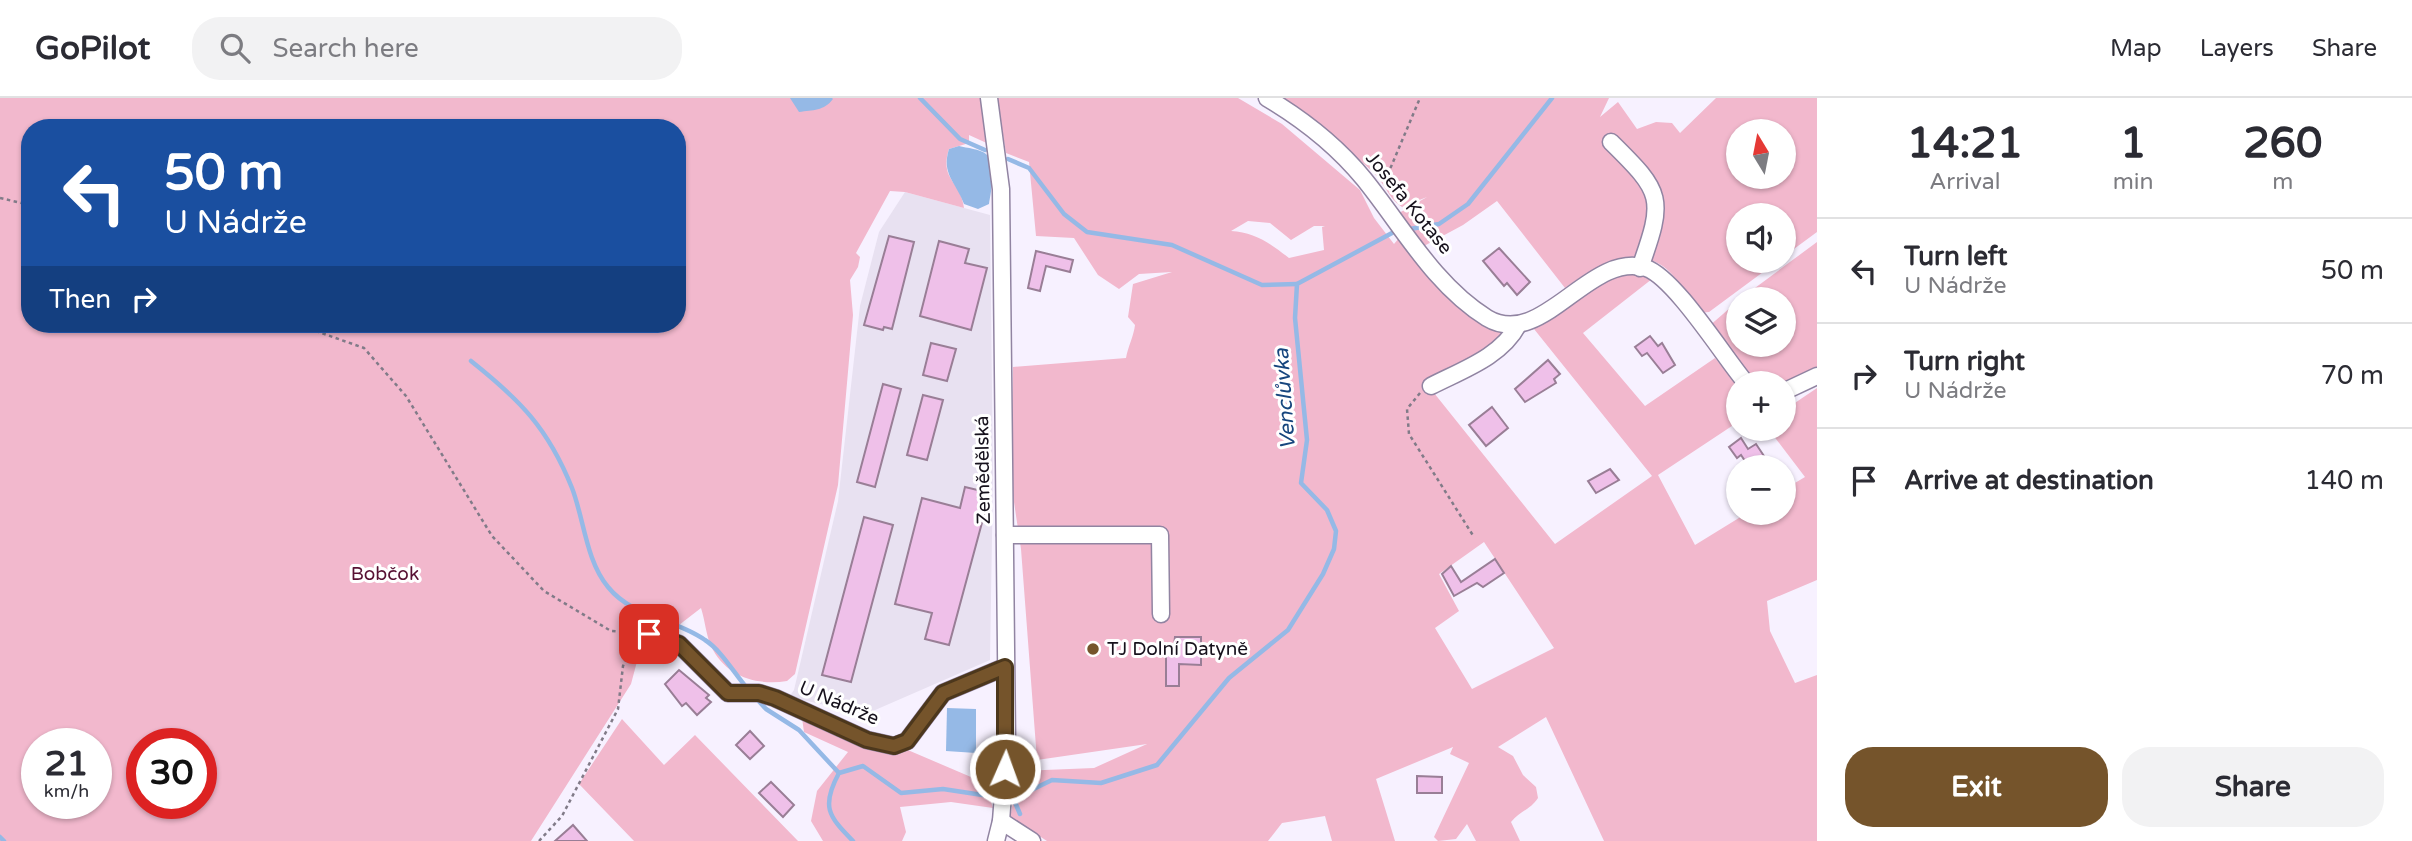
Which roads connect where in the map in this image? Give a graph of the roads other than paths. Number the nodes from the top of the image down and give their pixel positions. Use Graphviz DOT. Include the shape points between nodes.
graph roads {
  1 [pos="989,98"];
  2 [pos="1267,98"];
  3 [pos="1611,142"];
  4 [pos="1640,268"];
  5 [pos="1518,325"];
  6 [pos="1737,371"];
  7 [pos="1817,376"];
  8 [pos="1431,386"];
  9 [pos="1796,386"];
  10 [pos="1005,536"];
  11 [pos="1161,614"];
  12 [pos="649,634"];
  13 [pos="1005,667"];
  14 [pos="1002,821"];
  15 [pos="996,841"];
  16 [pos="1032,841"];
  1 -- 10 [label="street, Zemědělská" via="1001,189"];
  2 -- 5 [label="street, Josefa Kotase" via="1328,141 1378,197 1413,246 1472,306 1489,319"];
  3 -- 4 [label="street" via="1655,191 1657,206"];
  4 -- 5 [label="street" via="1612,271"];
  4 -- 6 [label="street" via="1670,285"];
  5 -- 8 [label="street" via="1510,340 1479,362"];
  7 -- 9 [label="street"];
  10 -- 11 [label="street" via="1160,535"];
  10 -- 13 [label="street, Zemědělská"];
  12 -- 13 [label="street, U Nádrže" via="679,644 728,693 759,693 867,740 894,746 907,741 943,693"];
  13 -- 14 [label="street, Zemědělská"];
  14 -- 15 [label="street, Zemědělská"];
  14 -- 16 [label="street"];
}
